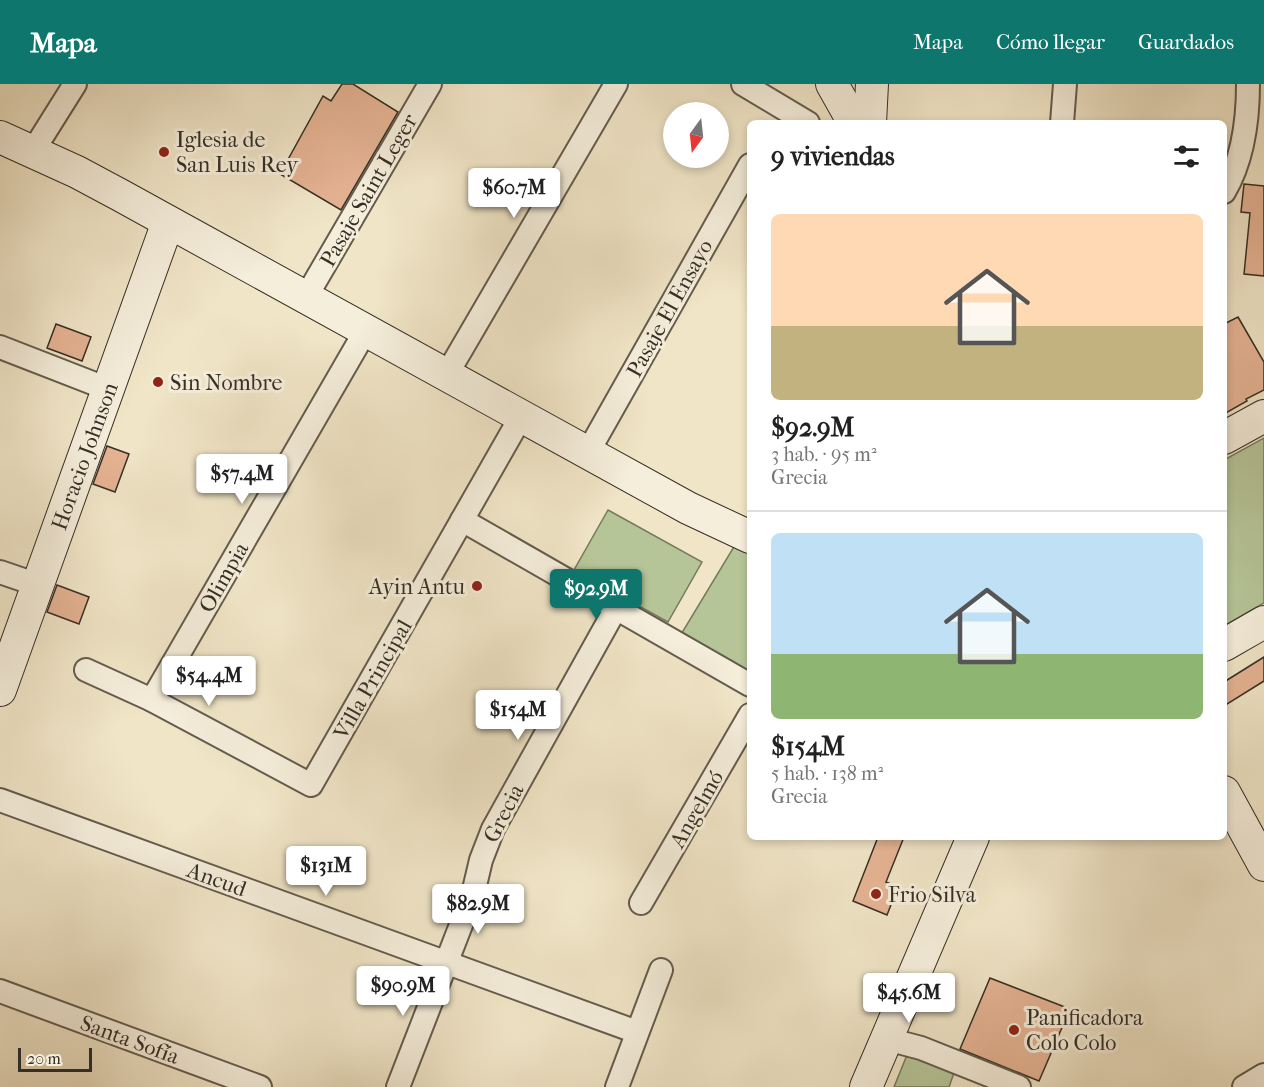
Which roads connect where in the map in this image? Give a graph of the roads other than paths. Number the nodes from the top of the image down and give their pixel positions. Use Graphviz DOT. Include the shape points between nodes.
graph roads {
  1 [pos="75,84"];
  2 [pos="430,84"];
  3 [pos="616,84"];
  4 [pos="743,84"];
  5 [pos="832,84"];
  6 [pos="872,84"];
  7 [pos="1065,84"];
  8 [pos="1248,84"];
  9 [pos="778,115"];
  10 [pos="797,120"];
  11 [pos="853,120"];
  12 [pos="870,120"];
  13 [pos="1062,120"];
  14 [pos="0,137"];
  15 [pos="33,151"];
  16 [pos="747,170"];
  17 [pos="1227,186"];
  18 [pos="168,222"];
  19 [pos="306,297"];
  20 [pos="366,330"];
  21 [pos="0,347"];
  22 [pos="447,374"];
  23 [pos="108,389"];
  24 [pos="522,415"];
  25 [pos="1264,416"];
  26 [pos="1227,436"];
  27 [pos="588,452"];
  28 [pos="462,520"];
  29 [pos="747,536"];
  30 [pos="0,572"];
  31 [pos="38,585"];
  32 [pos="616,608"];
  33 [pos="1264,622"];
  34 [pos="1227,643"];
  35 [pos="86,670"];
  36 [pos="747,683"];
  37 [pos="0,690"];
  38 [pos="152,700"];
  39 [pos="747,720"];
  40 [pos="1227,797"];
  41 [pos="0,800"];
  42 [pos="972,840"];
  43 [pos="1262,855"];
  44 [pos="641,903"];
  45 [pos="446,962"];
  46 [pos="661,970"];
  47 [pos="0,991"];
  48 [pos="637,1032"];
  49 [pos="887,1039"];
  50 [pos="1264,1075"];
  51 [pos="261,1087"];
  52 [pos="398,1087"];
  53 [pos="617,1087"];
  54 [pos="866,1087"];
  55 [pos="1019,1087"];
  56 [pos="1244,1087"];
  1 -- 15 [label="street"];
  2 -- 19 [label="street, Pasaje Saint Leger"];
  3 -- 22 [label="street"];
  4 -- 9 [label="street"];
  5 -- 11 [label="main road"];
  6 -- 12 [label="main road"];
  7 -- 13 [label="street"];
  8 -- 17 [label="street" via="1241,150"];
  9 -- 10 [label="street"];
  14 -- 15 [label="main road"];
  15 -- 18 [label="main road"];
  16 -- 27 [label="street, Pasaje El Ensayo"];
  18 -- 19 [label="main road"];
  18 -- 23 [label="main road, Horacio Johnson"];
  19 -- 20 [label="main road"];
  20 -- 22 [label="main road"];
  20 -- 38 [label="street, Olimpia"];
  21 -- 23 [label="street"];
  22 -- 24 [label="main road"];
  23 -- 31 [label="main road, Horacio Johnson"];
  24 -- 27 [label="main road"];
  24 -- 28 [label="street, Villa Principal"];
  25 -- 26 [label="main road"];
  27 -- 29 [label="main road" via="688,508"];
  28 -- 32 [label="street"];
  28 -- 38 [label="street, Villa Principal" via="311,785"];
  30 -- 31 [label="street"];
  31 -- 37 [label="main road, Horacio Johnson"];
  32 -- 36 [label="street"];
  32 -- 45 [label="street, Grecia" via="492,829 473,894"];
  33 -- 34 [label="main road"];
  35 -- 38 [label="street"];
  39 -- 44 [label="street, Angelmó"];
  40 -- 43 [label="main road"];
  41 -- 45 [label="street, Ancud"];
  42 -- 49 [label="main road"];
  45 -- 48 [label="street, Ancud"];
  45 -- 52 [label="street, Grecia"];
  46 -- 48 [label="street"];
  47 -- 51 [label="street, Santa Sofía"];
  48 -- 53 [label="street"];
  49 -- 54 [label="main road"];
  49 -- 55 [label="street" via="921,1048"];
  50 -- 56 [label="street"];
}
